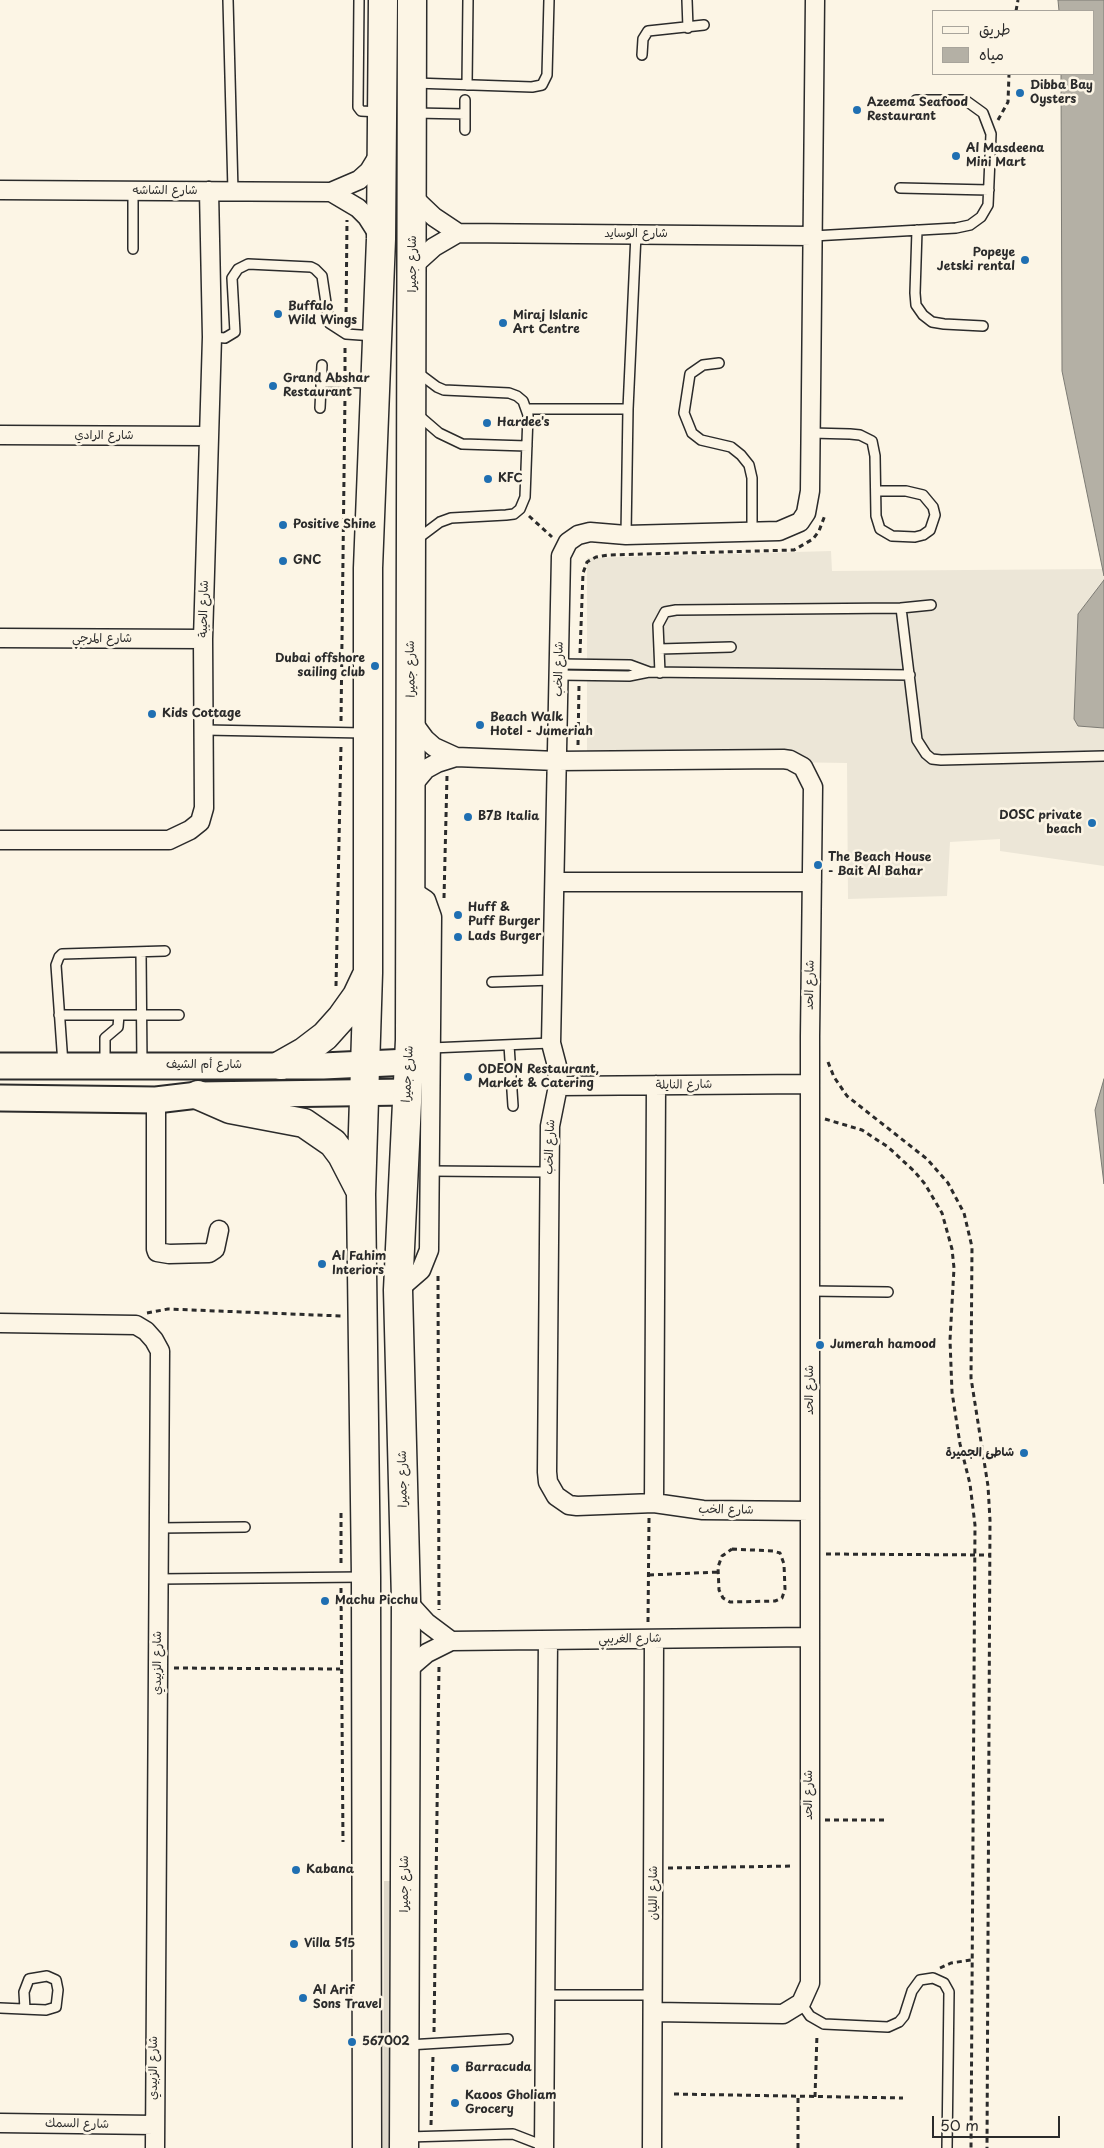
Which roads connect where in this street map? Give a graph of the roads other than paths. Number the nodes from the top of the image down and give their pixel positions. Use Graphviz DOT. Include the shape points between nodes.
graph roads {
  1 [pos="228,0"];
  2 [pos="359,0"];
  3 [pos="383,0"];
  4 [pos="412,0"];
  5 [pos="468,0"];
  6 [pos="549,0"];
  7 [pos="687,0"];
  8 [pos="815,0"];
  9 [pos="704,25"];
  10 [pos="688,28"];
  11 [pos="642,55"];
  12 [pos="412,83"];
  13 [pos="467,85"];
  14 [pos="465,100"];
  15 [pos="916,100"];
  16 [pos="382,112"];
  17 [pos="412,112"];
  18 [pos="465,114"];
  19 [pos="465,130"];
  20 [pos="382,151"];
  21 [pos="900,188"];
  22 [pos="0,190"];
  23 [pos="233,190"];
  24 [pos="989,190"];
  25 [pos="133,191"];
  26 [pos="210,191"];
  27 [pos="331,192"];
  28 [pos="413,197"];
  29 [pos="917,230"];
  30 [pos="458,233"];
  31 [pos="636,234"];
  32 [pos="813,236"];
  33 [pos="381,239"];
  34 [pos="133,249"];
  35 [pos="413,266"];
  36 [pos="983,326"];
  37 [pos="377,336"];
  38 [pos="212,337"];
  39 [pos="719,363"];
  40 [pos="322,365"];
  41 [pos="412,368"];
  42 [pos="321,382"];
  43 [pos="375,384"];
  44 [pos="320,408"];
  45 [pos="411,409"];
  46 [pos="527,409"];
  47 [pos="628,409"];
  48 [pos="811,433"];
  49 [pos="0,435"];
  50 [pos="208,436"];
  51 [pos="527,446"];
  52 [pos="876,491"];
  53 [pos="752,532"];
  54 [pos="626,535"];
  55 [pos="410,545"];
  56 [pos="931,605"];
  57 [pos="901,608"];
  58 [pos="0,638"];
  59 [pos="203,639"];
  60 [pos="731,647"];
  61 [pos="659,649"];
  62 [pos="559,669"];
  63 [pos="660,672"];
  64 [pos="910,675"];
  65 [pos="411,720"];
  66 [pos="205,730"];
  67 [pos="354,732"];
  68 [pos="1104,756"];
  69 [pos="452,758"];
  70 [pos="557,761"];
  71 [pos="411,787"];
  72 [pos="0,840"];
  73 [pos="555,882"];
  74 [pos="812,882"];
  75 [pos="165,951"];
  76 [pos="141,952"];
  77 [pos="368,973"];
  78 [pos="553,980"];
  79 [pos="492,982"];
  80 [pos="59,1014"];
  81 [pos="119,1014"];
  82 [pos="142,1014"];
  83 [pos="179,1015"];
  84 [pos="551,1043"];
  85 [pos="509,1045"];
  86 [pos="420,1055"];
  87 [pos="365,1064"];
  88 [pos="1,1065"];
  89 [pos="281,1065"];
  90 [pos="63,1066"];
  91 [pos="105,1066"];
  92 [pos="142,1066"];
  93 [pos="810,1084"];
  94 [pos="656,1085"];
  95 [pos="558,1086"];
  96 [pos="407,1092"];
  97 [pos="364,1094"];
  98 [pos="198,1095"];
  99 [pos="0,1098"];
  100 [pos="156,1100"];
  101 [pos="513,1106"];
  102 [pos="430,1171"];
  103 [pos="549,1172"];
  104 [pos="361,1194"];
  105 [pos="219,1230"];
  106 [pos="398,1290"];
  107 [pos="810,1291"];
  108 [pos="888,1292"];
  109 [pos="0,1323"];
  110 [pos="652,1503"];
  111 [pos="810,1510"];
  112 [pos="246,1527"];
  113 [pos="159,1528"];
  114 [pos="354,1577"];
  115 [pos="158,1579"];
  116 [pos="406,1600"];
  117 [pos="809,1637"];
  118 [pos="651,1639"];
  119 [pos="443,1640"];
  120 [pos="548,1640"];
  121 [pos="406,1671"];
  122 [pos="545,1995"];
  123 [pos="654,2003"];
  124 [pos="801,2003"];
  125 [pos="0,2008"];
  126 [pos="25,2009"];
  127 [pos="508,2039"];
  128 [pos="403,2045"];
  129 [pos="0,2123"];
  130 [pos="154,2125"];
  131 [pos="404,2143"];
  132 [pos="544,2147"];
  133 [pos="155,2148"];
  134 [pos="367,2148"];
  135 [pos="652,2148"];
  136 [pos="947,2148"];
  1 -- 23 [label="lane"];
  2 -- 16 [label="lane" via="358,107 366,112"];
  3 -- 16 [label="main road"];
  4 -- 12 [label="main road, شارع جميرا"];
  5 -- 13 [label="lane"];
  6 -- 13 [label="lane" via="547,75 542,85"];
  7 -- 10 [label="lane"];
  8 -- 32 [label="street"];
  9 -- 10 [label="lane"];
  10 -- 11 [label="lane" via="648,31 643,39"];
  12 -- 13 [label="lane"];
  12 -- 17 [label="main road, شارع جميرا"];
  14 -- 18 [label="lane"];
  15 -- 24 [label="lane" via="965,100 983,113 991,134"];
  16 -- 20 [label="main road"];
  17 -- 18 [label="lane"];
  17 -- 28 [label="main road, شارع جميرا"];
  18 -- 19 [label="lane"];
  20 -- 27 [label="street, شارع الشاشه" via="359,180"];
  20 -- 33 [label="main road"];
  21 -- 24 [label="lane"];
  22 -- 25 [label="street, شارع الشاشه"];
  23 -- 26 [label="street, شارع الشاشه"];
  23 -- 27 [label="street, شارع الشاشه"];
  24 -- 29 [label="lane" via="988,205 981,217 970,225"];
  25 -- 26 [label="street, شارع الشاشه"];
  25 -- 34 [label="lane"];
  26 -- 38 [label="street, شارع الحيبة"];
  27 -- 33 [label="street, شارع الشاشه" via="347,200 367,218"];
  28 -- 30 [label="street"];
  28 -- 35 [label="main road, شارع جميرا"];
  29 -- 32 [label="lane"];
  29 -- 36 [label="lane" via="915,293 916,305 922,315 932,322"];
  30 -- 31 [label="street, شارع الوسايد"];
  30 -- 35 [label="street" via="434,247"];
  31 -- 32 [label="street, شارع الوسايد"];
  31 -- 47 [label="lane"];
  32 -- 48 [label="street"];
  33 -- 37 [label="main road"];
  35 -- 41 [label="main road, شارع جميرا"];
  37 -- 38 [label="lane" via="346,334 329,323 322,276 311,266 248,264 238,269 232,278 235,332 225,338"];
  37 -- 43 [label="main road"];
  38 -- 50 [label="street, شارع الحيبة"];
  39 -- 53 [label="lane" via="703,365 690,374 684,412 686,423 700,440 731,447 749,466"];
  40 -- 42 [label="lane"];
  41 -- 45 [label="main road, شارع جميرا"];
  41 -- 46 [label="lane" via="437,387 453,391 509,393 517,396"];
  42 -- 43 [label="lane"];
  42 -- 44 [label="lane"];
  43 -- 67 [label="main road" via="368,568"];
  45 -- 51 [label="lane" via="439,433 462,444"];
  45 -- 55 [label="main road, شارع جميرا"];
  46 -- 47 [label="lane"];
  46 -- 51 [label="lane"];
  47 -- 54 [label="lane"];
  48 -- 52 [label="lane" via="850,434 872,441 876,456"];
  48 -- 53 [label="street" via="810,502 806,512 800,522 790,528"];
  49 -- 50 [label="street, شارع الرادي"];
  50 -- 59 [label="street, شارع الحيبة"];
  51 -- 55 [label="lane" via="525,497 520,509 514,514 451,518 430,528"];
  52 -- 52 [label="lane" via="876,516 880,529 885,533 915,537 930,530 935,515 923,495 906,490"];
  53 -- 54 [label="street"];
  54 -- 62 [label="street, شارع الخب" via="590,532 578,535 566,545 561,556"];
  55 -- 65 [label="main road, شارع جميرا"];
  56 -- 57 [label="lane"];
  57 -- 61 [label="lane" via="676,610 665,612 660,618"];
  57 -- 64 [label="lane"];
  58 -- 59 [label="street, شارع المرجي"];
  59 -- 66 [label="street, شارع الحيبة"];
  60 -- 61 [label="lane"];
  61 -- 63 [label="lane"];
  62 -- 63 [label="lane" via="629,676"];
  62 -- 70 [label="street, شارع الخب"];
  63 -- 64 [label="lane"];
  64 -- 68 [label="lane" via="916,740 932,759"];
  65 -- 69 [label="street" via="425,739"];
  65 -- 71 [label="main road, شارع جميرا"];
  66 -- 67 [label="lane"];
  66 -- 72 [label="street, شارع الحيبة" via="204,808 200,822 179,837 157,840"];
  67 -- 77 [label="main road"];
  69 -- 70 [label="street, شارع الحد"];
  69 -- 71 [label="street" via="426,769"];
  70 -- 73 [label="street, شارع الخب"];
  70 -- 74 [label="street, شارع الحد" via="783,759 797,763 808,773 813,787"];
  71 -- 86 [label="main road, شارع جميرا" via="411,890"];
  73 -- 74 [label="street"];
  73 -- 78 [label="street, شارع الخب"];
  74 -- 93 [label="street, شارع الحد"];
  75 -- 76 [label="lane"];
  76 -- 80 [label="lane" via="62,954 56,965"];
  76 -- 82 [label="lane"];
  77 -- 87 [label="main road"];
  77 -- 89 [label="main road" via="342,1018 325,1036"];
  78 -- 79 [label="lane"];
  78 -- 84 [label="street, شارع الخب"];
  80 -- 81 [label="lane"];
  80 -- 90 [label="lane"];
  81 -- 82 [label="lane"];
  81 -- 91 [label="lane" via="118,1027 105,1038"];
  82 -- 83 [label="lane"];
  82 -- 92 [label="lane"];
  84 -- 85 [label="lane"];
  84 -- 95 [label="street, شارع الخب"];
  85 -- 86 [label="lane"];
  85 -- 101 [label="lane"];
  86 -- 87 [label="main road, شارع أم الشيف"];
  86 -- 96 [label="main road, شارع جميرا"];
  86 -- 102 [label="street"];
  87 -- 89 [label="main road, شارع أم الشيف"];
  87 -- 97 [label="main road"];
  88 -- 90 [label="main road, شارع أم الشيف"];
  89 -- 92 [label="main road, شارع أم الشيف"];
  90 -- 91 [label="main road, شارع أم الشيف"];
  91 -- 92 [label="main road, شارع أم الشيف"];
  93 -- 94 [label="street, شارع النايلة"];
  93 -- 107 [label="street, شارع الحد"];
  94 -- 95 [label="street, شارع النايلة"];
  94 -- 110 [label="street"];
  95 -- 103 [label="street, شارع الخب" via="550,1120"];
  96 -- 97 [label="main road"];
  96 -- 106 [label="main road, شارع جميرا"];
  97 -- 98 [label="main road"];
  97 -- 104 [label="main road"];
  98 -- 100 [label="main road"];
  98 -- 104 [label="main road" via="230,1108 310,1126 333,1143"];
  99 -- 100 [label="main road"];
  100 -- 105 [label="street" via="157,1252 209,1254 215,1249"];
  102 -- 103 [label="lane"];
  102 -- 106 [label="street" via="428,1256 415,1277"];
  103 -- 110 [label="street, شارع الخب" via="548,1482 556,1496 569,1505"];
  104 -- 114 [label="main road"];
  106 -- 116 [label="main road, شارع جميرا"];
  107 -- 108 [label="lane"];
  107 -- 111 [label="street, شارع الحد"];
  109 -- 113 [label="street, شارع الزبيدي" via="124,1323 136,1325 154,1340 160,1351"];
  110 -- 111 [label="street, شارع الخب" via="702,1510"];
  111 -- 117 [label="street, شارع الحد"];
  112 -- 113 [label="lane"];
  113 -- 115 [label="street, شارع الزبيدي"];
  114 -- 115 [label="lane"];
  114 -- 134 [label="main road"];
  115 -- 130 [label="street, شارع الزبيدي"];
  116 -- 119 [label="street"];
  116 -- 121 [label="main road, شارع جميرا"];
  117 -- 118 [label="street, شارع الغريبي"];
  117 -- 124 [label="street, شارع الحد" via="810,1983"];
  118 -- 120 [label="street, شارع الغريبي"];
  118 -- 123 [label="street, شارع الليان"];
  119 -- 120 [label="street, شارع الغريبي"];
  119 -- 121 [label="street"];
  120 -- 122 [label="street"];
  121 -- 128 [label="main road, شارع جميرا"];
  122 -- 123 [label="lane"];
  122 -- 132 [label="street"];
  123 -- 124 [label="street" via="783,2014"];
  123 -- 135 [label="street, شارع الليان"];
  124 -- 136 [label="lane" via="817,2020 835,2025 894,2025 904,2016 915,1985 926,1978 939,1980 949,1992"];
  125 -- 126 [label="lane"];
  126 -- 126 [label="lane" via="24,1992 28,1978 47,1976 56,1980 56,2007"];
  127 -- 128 [label="lane"];
  128 -- 131 [label="main road, شارع جميرا"];
  129 -- 130 [label="street, شارع السمك"];
  130 -- 133 [label="street, شارع الزبيدي"];
  131 -- 132 [label="lane" via="431,2137 513,2134"];
}
